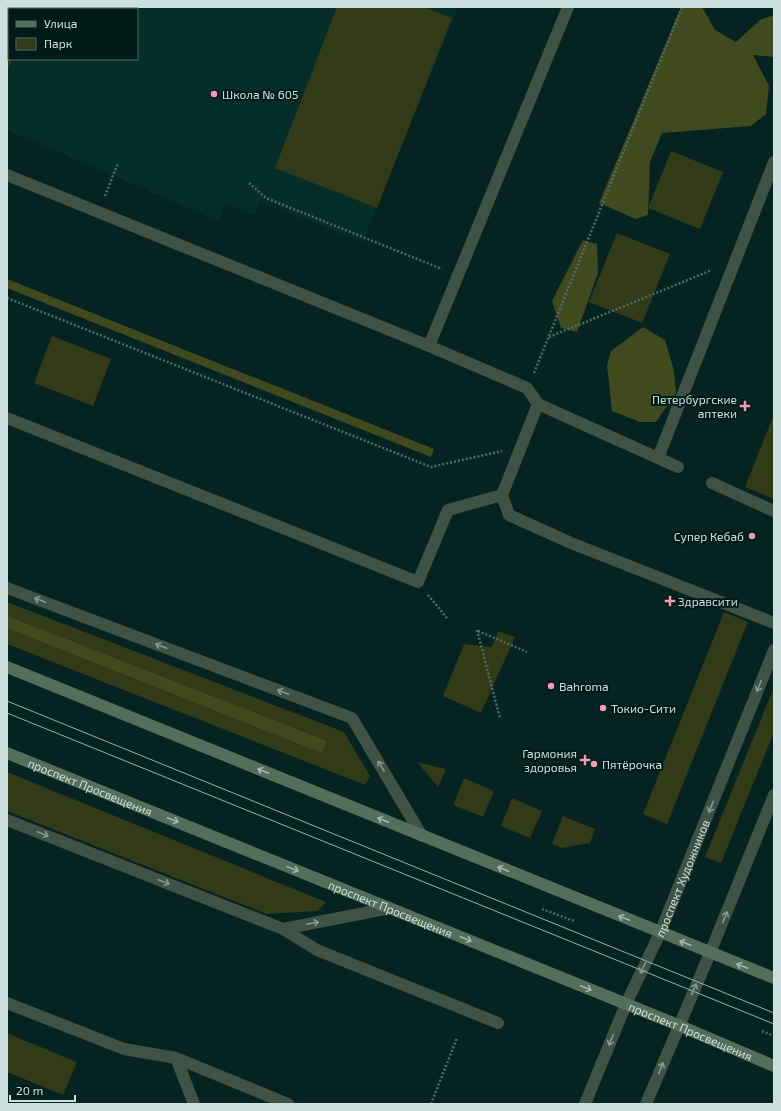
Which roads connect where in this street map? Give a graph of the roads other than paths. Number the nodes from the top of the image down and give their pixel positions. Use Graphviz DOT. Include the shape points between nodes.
graph roads {
  1 [pos="568,7"];
  2 [pos="774,162"];
  3 [pos="7,175"];
  4 [pos="429,346"];
  5 [pos="538,404"];
  6 [pos="7,418"];
  7 [pos="658,458"];
  8 [pos="678,468"];
  9 [pos="712,483"];
  10 [pos="502,495"];
  11 [pos="774,511"];
  12 [pos="7,588"];
  13 [pos="774,624"];
  14 [pos="774,650"];
  15 [pos="7,667"];
  16 [pos="7,753"];
  17 [pos="774,795"];
  18 [pos="7,820"];
  19 [pos="422,836"];
  20 [pos="390,908"];
  21 [pos="283,929"];
  22 [pos="660,933"];
  23 [pos="710,953"];
  24 [pos="774,978"];
  25 [pos="7,1003"];
  26 [pos="626,1004"];
  27 [pos="498,1023"];
  28 [pos="678,1025"];
  29 [pos="176,1058"];
  30 [pos="774,1066"];
  31 [pos="194,1104"];
  32 [pos="288,1104"];
  33 [pos="585,1104"];
  34 [pos="646,1104"];
  1 -- 4 [label="street"];
  2 -- 7 [label="street"];
  3 -- 4 [label="street"];
  4 -- 5 [label="street" via="527,388"];
  5 -- 7 [label="street"];
  5 -- 10 [label="street"];
  6 -- 10 [label="street" via="418,582 448,510"];
  7 -- 8 [label="street"];
  9 -- 11 [label="street"];
  10 -- 13 [label="street" via="509,515 571,543"];
  19 -- 12 [label="street, one-way" via="352,718"];
  14 -- 22 [label="street, проспект Художников, one-way"];
  19 -- 15 [label="main road, one-way"];
  16 -- 20 [label="main road, проспект Просвещения, one-way"];
  23 -- 17 [label="street, one-way"];
  18 -- 21 [label="street, one-way"];
  22 -- 19 [label="main road, one-way"];
  21 -- 20 [label="street, one-way"];
  20 -- 26 [label="main road, проспект Просвещения, one-way"];
  21 -- 27 [label="street" via="317,950"];
  23 -- 22 [label="main road, one-way"];
  22 -- 26 [label="street, проспект Художников, one-way"];
  24 -- 23 [label="main road, one-way"];
  28 -- 23 [label="street, one-way"];
  25 -- 29 [label="street" via="124,1049"];
  26 -- 28 [label="main road, проспект Просвещения"];
  26 -- 33 [label="street, проспект Художников, one-way"];
  28 -- 30 [label="main road, проспект Просвещения"];
  34 -- 28 [label="street, one-way"];
  29 -- 31 [label="street"];
  29 -- 32 [label="street"];
}
